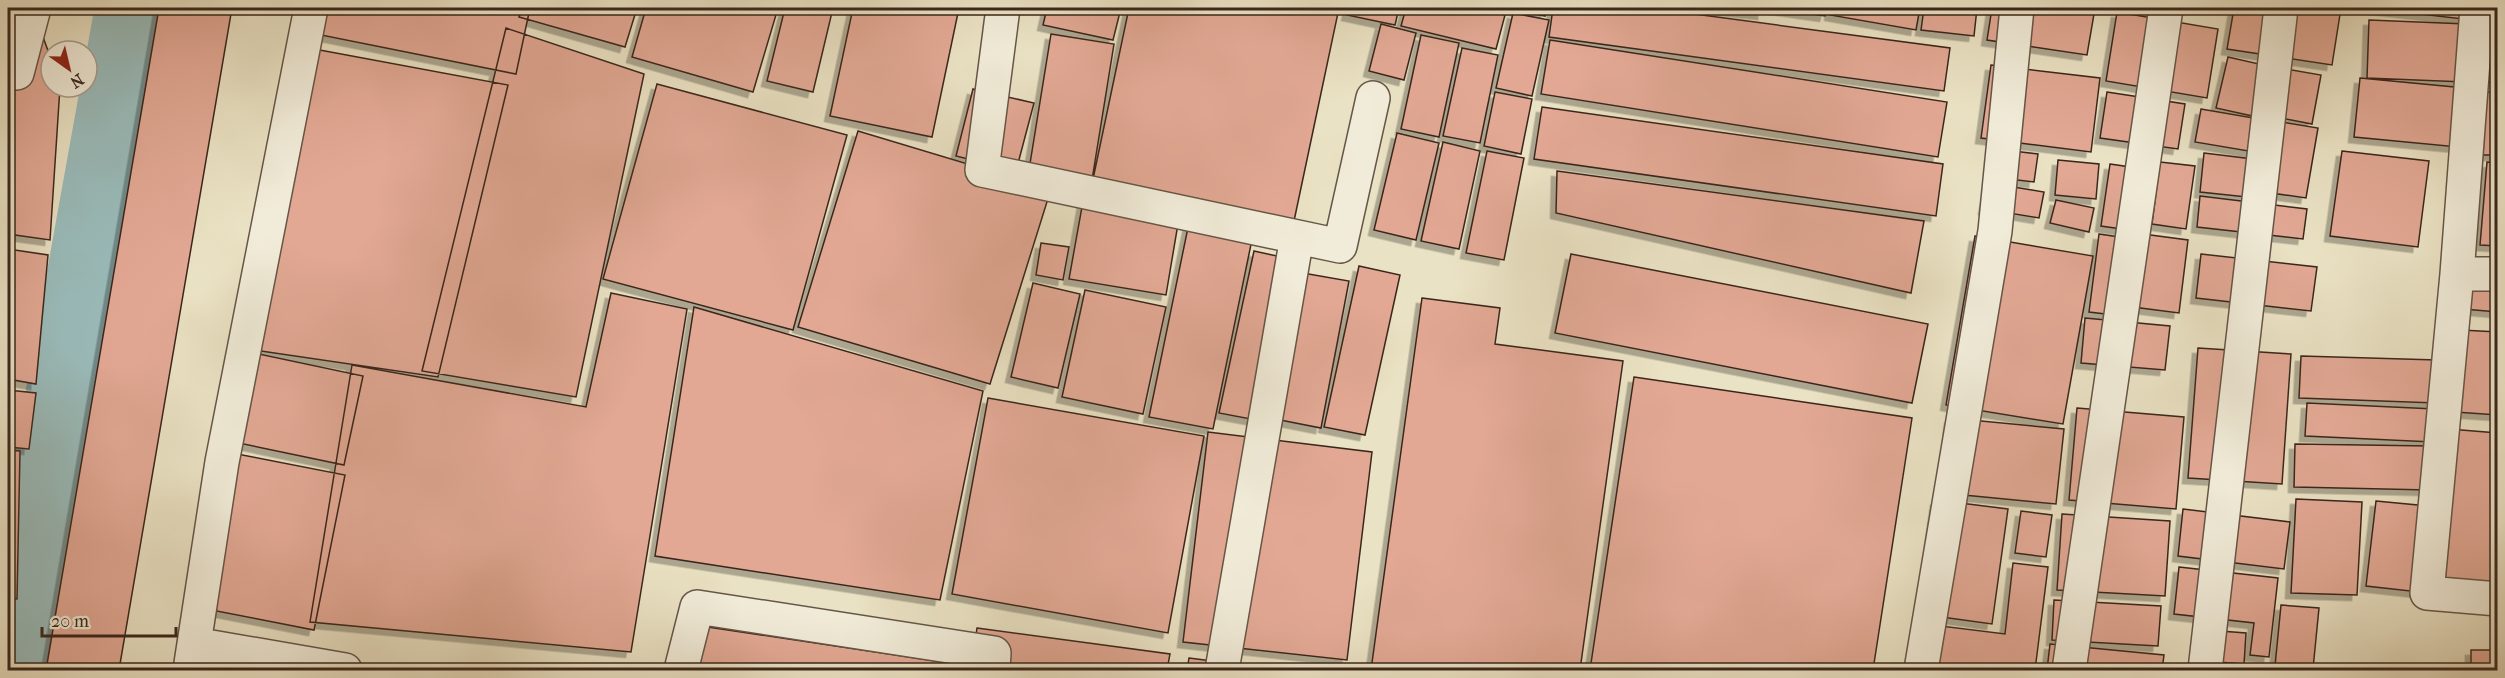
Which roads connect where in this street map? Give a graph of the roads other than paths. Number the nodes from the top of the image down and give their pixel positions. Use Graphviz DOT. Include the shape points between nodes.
graph roads {
  1 [pos="34,8"];
  2 [pos="311,8"];
  3 [pos="1004,8"];
  4 [pos="2017,8"];
  5 [pos="2166,8"];
  6 [pos="2281,8"];
  7 [pos="2477,8"];
  8 [pos="8,71"];
  9 [pos="1373,98"];
  10 [pos="1297,237"];
  11 [pos="2457,274"];
  12 [pos="2498,274"];
  13 [pos="2498,598"];
  14 [pos="192,657"];
  15 [pos="345,670"];
  16 [pos="681,670"];
  17 [pos="993,670"];
  18 [pos="1222,670"];
  19 [pos="1922,670"];
  20 [pos="2069,670"];
  21 [pos="2205,670"];
  1 -- 8 [label="street" via="17,74"];
  2 -- 14 [label="street" via="222,462"];
  3 -- 10 [label="street" via="982,170"];
  4 -- 19 [label="street" via="1995,231"];
  5 -- 20 [label="street"];
  6 -- 21 [label="street"];
  7 -- 11 [label="street"];
  9 -- 10 [label="street" via="1340,246"];
  10 -- 18 [label="street"];
  11 -- 12 [label="street"];
  11 -- 13 [label="street" via="2427,592"];
  14 -- 15 [label="street"];
  16 -- 17 [label="street" via="697,608 994,652"];
}
